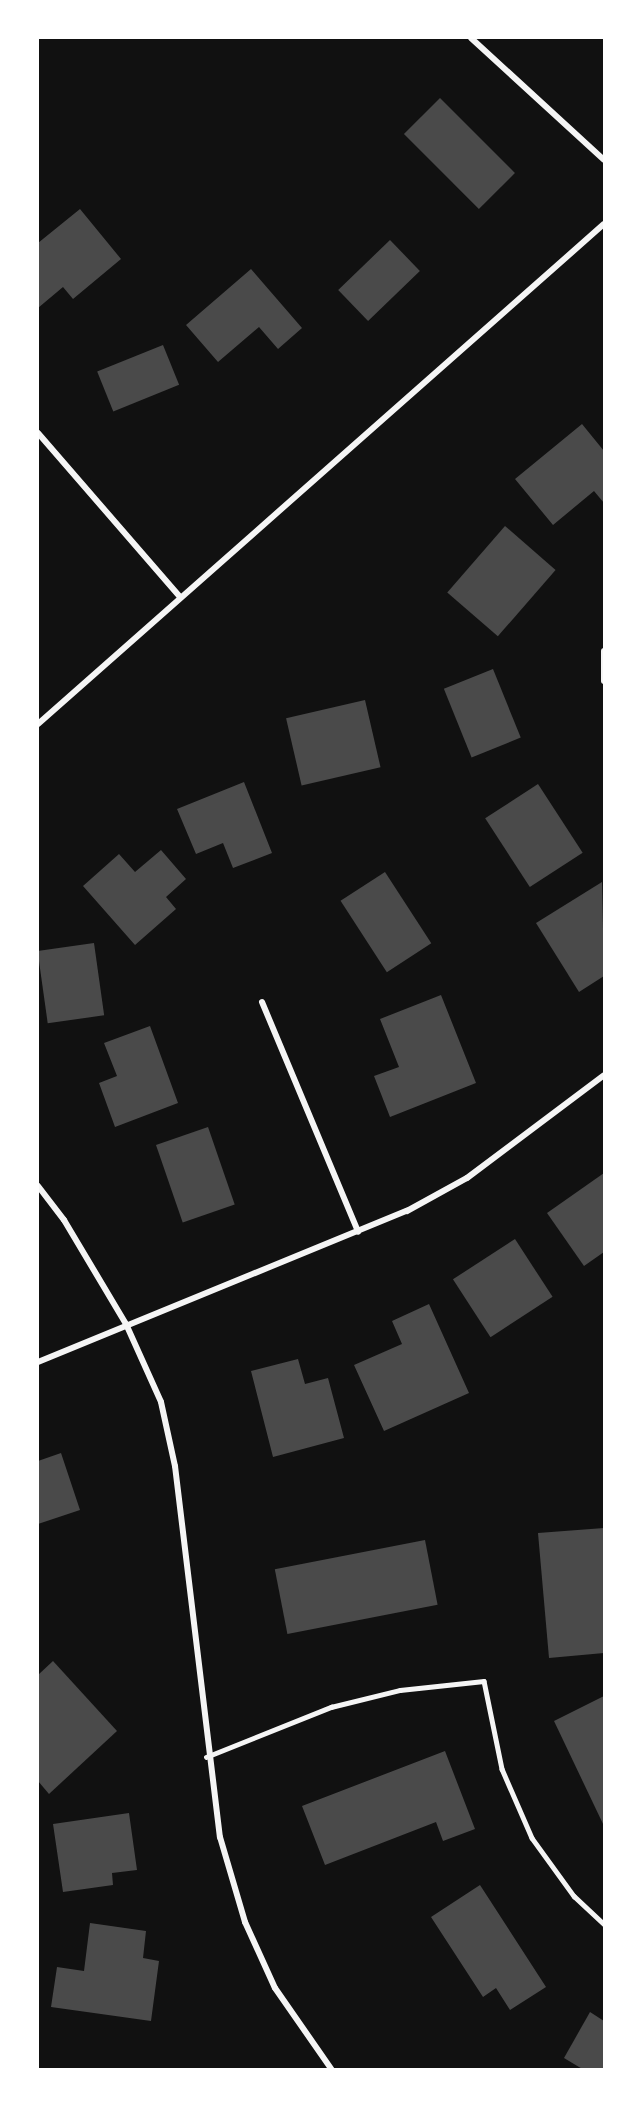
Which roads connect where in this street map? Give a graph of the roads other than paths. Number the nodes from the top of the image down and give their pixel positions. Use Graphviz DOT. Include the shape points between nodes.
graph roads {
  1 [pos="471,38"];
  2 [pos="604,160"];
  3 [pos="604,224"];
  4 [pos="38,433"];
  5 [pos="180,597"];
  6 [pos="604,651"];
  7 [pos="604,681"];
  8 [pos="38,724"];
  9 [pos="262,1002"];
  10 [pos="604,1075"];
  11 [pos="38,1186"];
  12 [pos="358,1232"];
  13 [pos="126,1324"];
  14 [pos="38,1362"];
  15 [pos="206,1756"];
  16 [pos="604,1924"];
  17 [pos="332,2070"];
  1 -- 2 [label="street"];
  3 -- 5 [label="street"];
  4 -- 5 [label="street"];
  5 -- 8 [label="street"];
  6 -- 7 [label="street"];
  9 -- 12 [label="street"];
  10 -- 12 [label="street" via="467,1178"];
  11 -- 13 [label="street"];
  12 -- 13 [label="street"];
  13 -- 14 [label="street"];
  13 -- 15 [label="street" via="160,1402 175,1466"];
  15 -- 16 [label="lane" via="331,1707 400,1690 484,1682 502,1769 532,1838 574,1896"];
  15 -- 17 [label="street" via="220,1837 245,1923 275,1988"];
}
